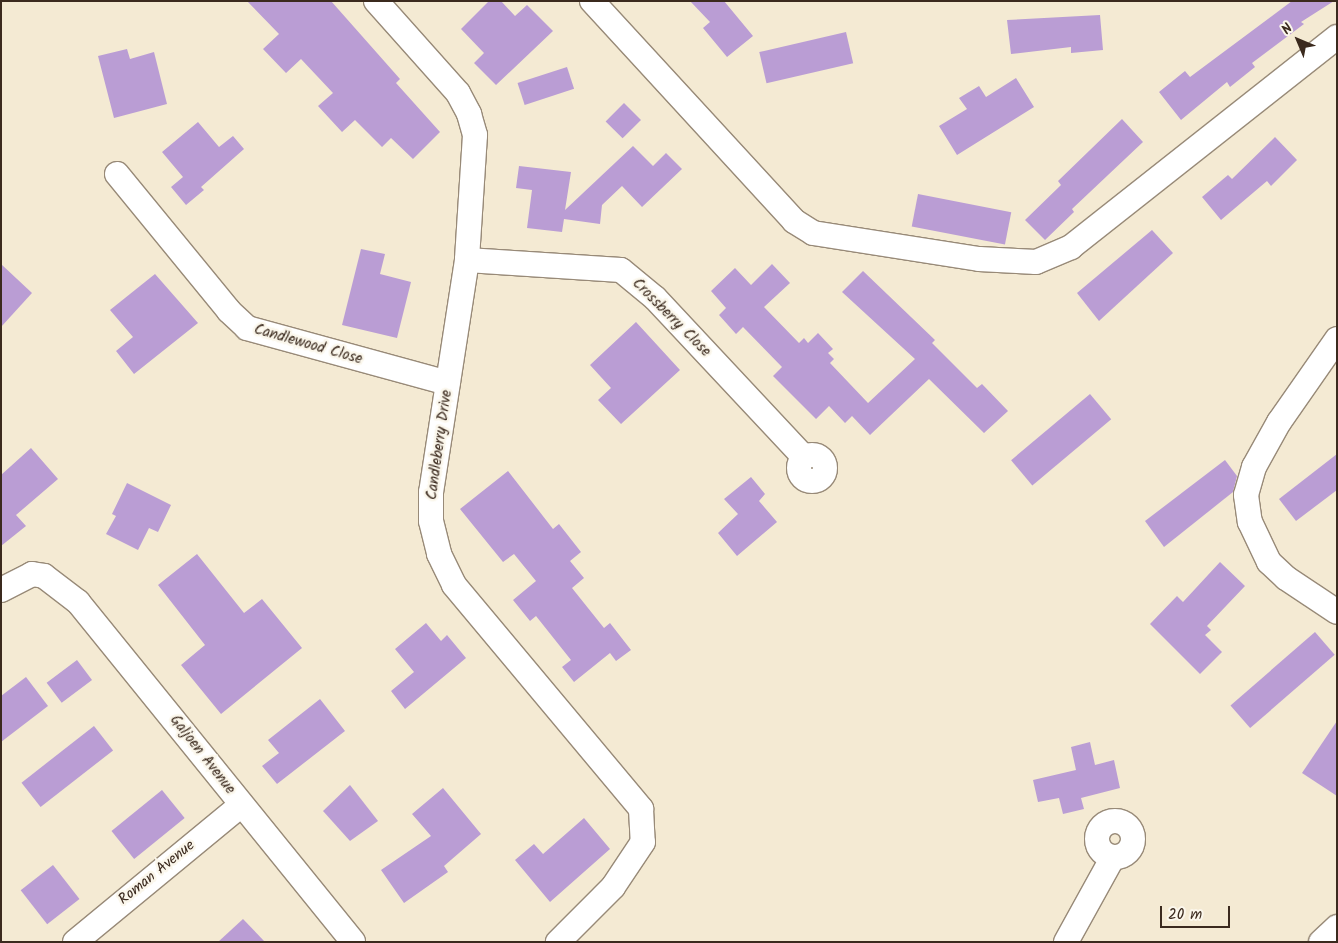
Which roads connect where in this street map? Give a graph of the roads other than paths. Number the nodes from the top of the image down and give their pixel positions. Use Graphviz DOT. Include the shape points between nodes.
graph roads {
  1 [pos="376,1"];
  2 [pos="592,1"];
  3 [pos="1337,37"];
  4 [pos="117,174"];
  5 [pos="467,260"];
  6 [pos="1337,339"];
  7 [pos="1337,372"];
  8 [pos="1307,382"];
  9 [pos="448,384"];
  10 [pos="804,457"];
  11 [pos="1,590"];
  12 [pos="1337,612"];
  13 [pos="241,805"];
  14 [pos="1113,857"];
  15 [pos="1337,927"];
  16 [pos="75,942"];
  17 [pos="353,942"];
  18 [pos="558,942"];
  19 [pos="1066,942"];
  20 [pos="1321,942"];
  1 -- 5 [label="street, Candleberry Drive" via="440,71 470,114 475,135"];
  2 -- 3 [label="street" via="794,222 813,233 979,259 1036,262 1071,247"];
  4 -- 9 [label="street, Candlewood Close" via="229,311 247,328"];
  5 -- 9 [label="street, Candleberry Drive"];
  5 -- 10 [label="street, Crossberry Close" via="621,270 655,298"];
  6 -- 8 [label="street"];
  7 -- 8 [label="street"];
  8 -- 12 [label="street" via="1254,467 1246,495 1250,522 1269,562 1286,578"];
  9 -- 18 [label="street, Candleberry Drive" via="432,492 431,521 439,554 454,585 641,809 644,842 613,887"];
  11 -- 13 [label="street, Galjoen Avenue" via="32,574 44,576 78,602"];
  13 -- 16 [label="street, Roman Avenue"];
  13 -- 17 [label="street, Galjoen Avenue"];
  14 -- 19 [label="street"];
  15 -- 20 [label="street"];
}
